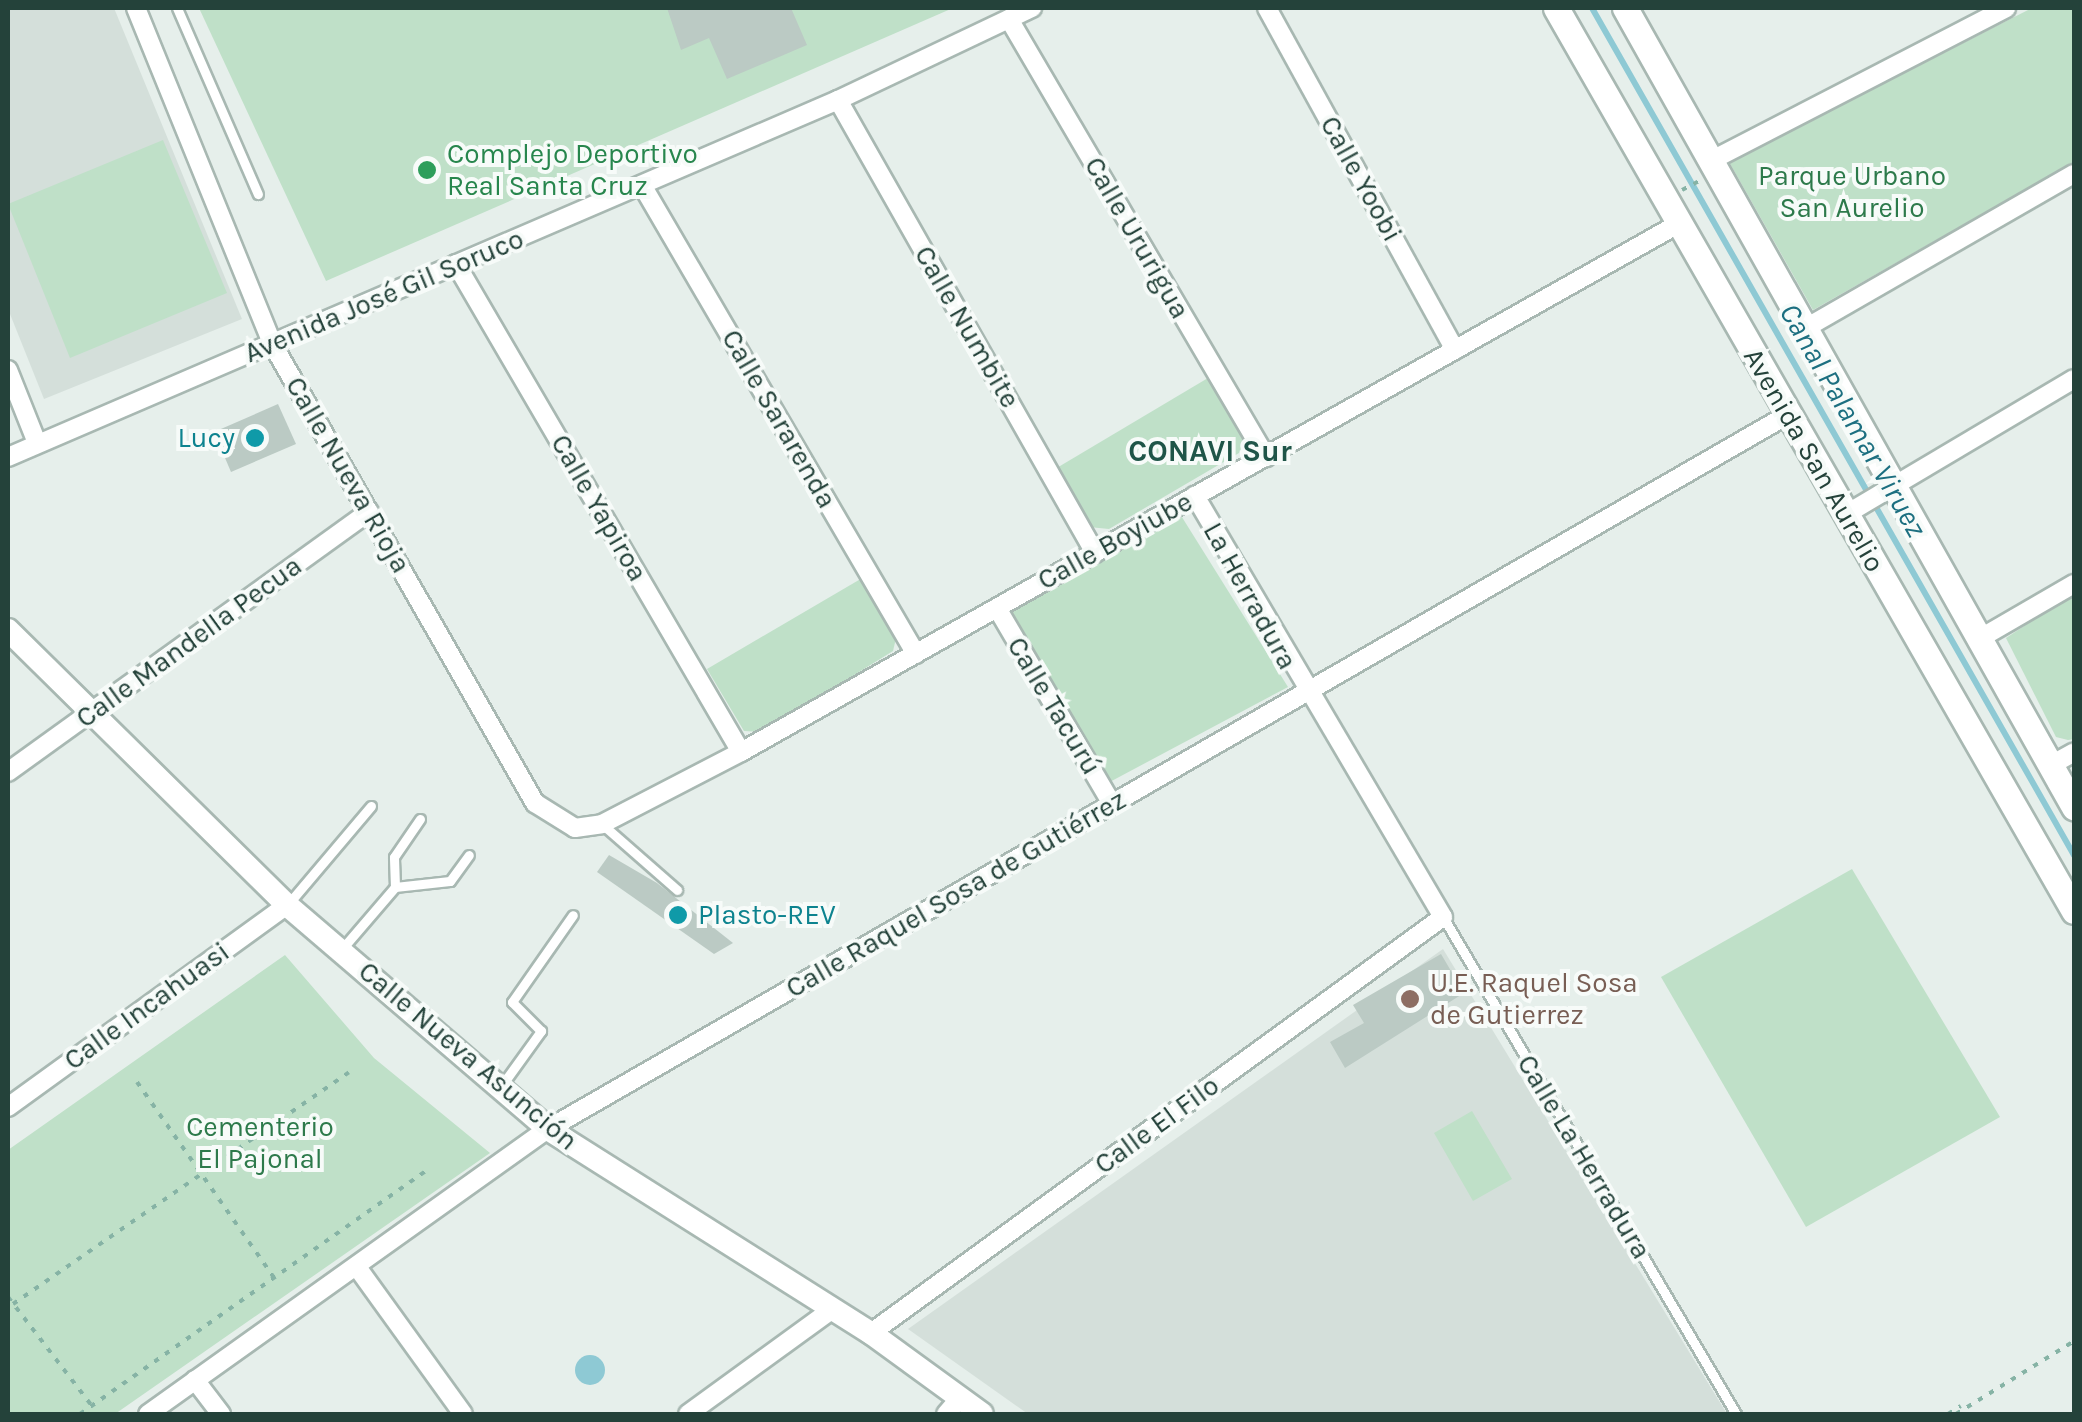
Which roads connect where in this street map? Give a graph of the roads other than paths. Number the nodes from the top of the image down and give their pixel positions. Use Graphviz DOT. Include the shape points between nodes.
graph roads {
  1 [pos="136,8"];
  2 [pos="177,8"];
  3 [pos="1032,8"];
  4 [pos="1267,8"];
  5 [pos="1556,8"];
  6 [pos="1625,8"];
  7 [pos="2006,8"];
  8 [pos="1009,19"];
  9 [pos="838,100"];
  10 [pos="1710,168"];
  11 [pos="2074,174"];
  12 [pos="642,185"];
  13 [pos="258,194"];
  14 [pos="1678,224"];
  15 [pos="456,264"];
  16 [pos="1804,329"];
  17 [pos="273,345"];
  18 [pos="1454,350"];
  19 [pos="8,370"];
  20 [pos="2074,379"];
  21 [pos="1789,414"];
  22 [pos="37,443"];
  23 [pos="1266,456"];
  24 [pos="8,457"];
  25 [pos="1889,489"];
  26 [pos="1194,496"];
  27 [pos="370,512"];
  28 [pos="1850,512"];
  29 [pos="1095,553"];
  30 [pos="2074,584"];
  31 [pos="996,608"];
  32 [pos="8,630"];
  33 [pos="1980,639"];
  34 [pos="916,654"];
  35 [pos="1305,696"];
  36 [pos="94,710"];
  37 [pos="742,752"];
  38 [pos="2074,752"];
  39 [pos="2051,765"];
  40 [pos="8,772"];
  41 [pos="1112,804"];
  42 [pos="371,806"];
  43 [pos="2074,806"];
  44 [pos="420,819"];
  45 [pos="602,824"];
  46 [pos="469,856"];
  47 [pos="396,886"];
  48 [pos="677,890"];
  49 [pos="287,905"];
  50 [pos="2074,911"];
  51 [pos="573,915"];
  52 [pos="1443,918"];
  53 [pos="341,950"];
  54 [pos="501,1088"];
  55 [pos="8,1107"];
  56 [pos="548,1128"];
  57 [pos="357,1268"];
  58 [pos="830,1311"];
  59 [pos="871,1332"];
  60 [pos="195,1380"];
  61 [pos="953,1406"];
  62 [pos="148,1414"];
  63 [pos="220,1414"];
  64 [pos="463,1414"];
  65 [pos="688,1414"];
  66 [pos="982,1414"];
  67 [pos="1736,1414"];
  1 -- 17 [label="street, Calle Nueva Rioja"];
  2 -- 13 [label="lane"];
  3 -- 8 [label="street, Avenida José Gil Soruco"];
  4 -- 18 [label="street, Calle Yoobi"];
  5 -- 14 [label="main road, Avenida San Aurelio"];
  6 -- 10 [label="main road, Avenida San Aurelio"];
  7 -- 10 [label="street"];
  8 -- 9 [label="street, Avenida José Gil Soruco"];
  8 -- 23 [label="street, Calle Ururigua"];
  9 -- 12 [label="street, Avenida José Gil Soruco"];
  9 -- 29 [label="street, Calle Numbite"];
  10 -- 16 [label="main road, Avenida San Aurelio"];
  11 -- 16 [label="street"];
  12 -- 15 [label="street, Avenida José Gil Soruco"];
  12 -- 34 [label="street, Calle Sararenda"];
  14 -- 18 [label="street, Calle Boyiube"];
  14 -- 21 [label="main road, Avenida San Aurelio"];
  15 -- 17 [label="street, Avenida José Gil Soruco"];
  15 -- 37 [label="street, Calle Yapiroa"];
  16 -- 25 [label="main road, Avenida San Aurelio"];
  17 -- 22 [label="street, Avenida José Gil Soruco"];
  17 -- 27 [label="street, Calle Nueva Rioja"];
  18 -- 23 [label="street, Calle Boyiube"];
  19 -- 22 [label="street"];
  20 -- 25 [label="street"];
  21 -- 28 [label="main road, Avenida San Aurelio"];
  21 -- 35 [label="street, Calle Raquel Sosa de Gutiérrez"];
  22 -- 24 [label="street, Avenida José Gil Soruco"];
  23 -- 26 [label="street, Calle Boyiube"];
  25 -- 28 [label="street"];
  25 -- 33 [label="main road, Avenida San Aurelio"];
  26 -- 29 [label="street, Calle Boyiube"];
  26 -- 35 [label="street, La Herradura"];
  27 -- 36 [label="street, Calle Mandella Pecua"];
  27 -- 45 [label="street, Calle Nueva Rioja" via="535,803 560,825"];
  28 -- 50 [label="main road, Avenida San Aurelio"];
  29 -- 31 [label="street, Calle Boyiube"];
  30 -- 33 [label="street"];
  31 -- 34 [label="street, Calle Boyiube"];
  31 -- 41 [label="street, Calle Tacurú"];
  32 -- 36 [label="street, Calle Nueva Asunción"];
  33 -- 39 [label="main road, Avenida San Aurelio"];
  34 -- 37 [label="street, Calle Boyiube"];
  35 -- 41 [label="street, Calle Raquel Sosa de Gutiérrez"];
  35 -- 52 [label="street, Calle La Herradura"];
  36 -- 40 [label="street, Calle Mandella Pecua"];
  36 -- 49 [label="street, Calle Nueva Asunción"];
  37 -- 45 [label="street, Calle Boyiube"];
  38 -- 39 [label="street"];
  39 -- 43 [label="main road, Avenida San Aurelio"];
  41 -- 56 [label="street, Calle Raquel Sosa de Gutiérrez"];
  42 -- 49 [label="lane"];
  44 -- 47 [label="lane" via="394,857"];
  45 -- 48 [label="lane"];
  46 -- 47 [label="lane" via="450,881"];
  47 -- 53 [label="lane"];
  49 -- 53 [label="street, Calle Nueva Asunción"];
  49 -- 55 [label="street, Calle Incahuasi"];
  51 -- 54 [label="lane" via="512,1002 541,1031"];
  52 -- 59 [label="street, Calle El Filo"];
  52 -- 67 [label="lane, Calle La Herradura"];
  53 -- 54 [label="street, Calle Nueva Asunción"];
  54 -- 56 [label="street, Calle Nueva Asunción"];
  56 -- 57 [label="street, Calle Raquel Sosa de Gutiérrez"];
  56 -- 58 [label="street, Calle Nueva Asunción"];
  57 -- 60 [label="street, Calle Raquel Sosa de Gutiérrez"];
  57 -- 64 [label="street"];
  58 -- 59 [label="street, Calle Nueva Asunción"];
  58 -- 65 [label="street"];
  59 -- 61 [label="street, Calle Nueva Asunción"];
  60 -- 62 [label="street, Calle Raquel Sosa de Gutiérrez"];
  60 -- 63 [label="street"];
  61 -- 66 [label="street, Calle Nueva Asunción"];
}
